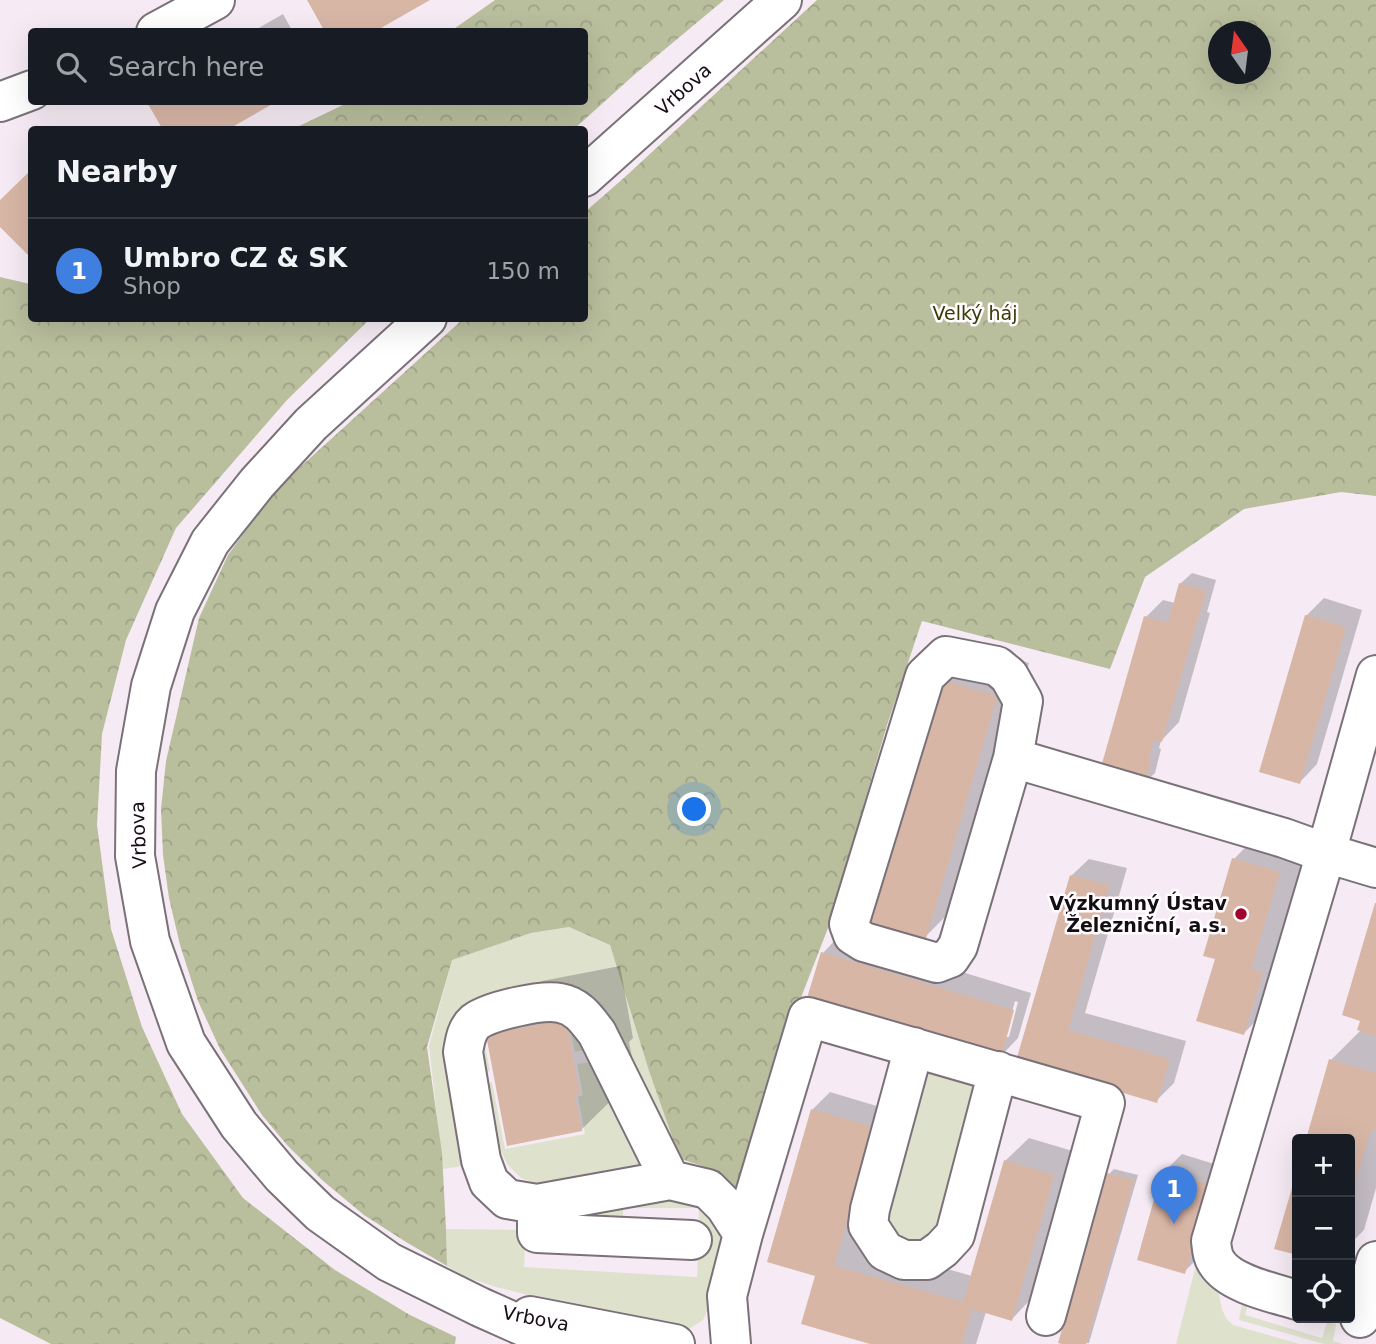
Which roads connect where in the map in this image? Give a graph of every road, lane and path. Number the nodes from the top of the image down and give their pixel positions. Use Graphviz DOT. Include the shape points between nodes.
graph roads {
  1 [pos="215,0"];
  2 [pos="782,0"];
  3 [pos="163,28"];
  4 [pos="28,92"];
  5 [pos="0,102"];
  6 [pos="588,173"];
  7 [pos="423,322"];
  8 [pos="1376,675"];
  9 [pos="1013,758"];
  10 [pos="1326,853"];
  11 [pos="1376,868"];
  12 [pos="914,1047"];
  13 [pos="998,1071"];
  14 [pos="670,1180"];
  15 [pos="537,1204"];
  16 [pos="743,1234"];
  17 [pos="692,1240"];
  18 [pos="1376,1261"];
  19 [pos="1292,1298"];
  20 [pos="480,1307"];
  21 [pos="1046,1316"];
  22 [pos="1362,1319"];
  23 [pos="563,1344"];
  24 [pos="675,1344"];
  25 [pos="731,1344"];
  1 -- 3 [label="main road"];
  2 -- 6 [label="main road, Vrbova"];
  4 -- 5 [label="main road"];
  7 -- 20 [label="main road, Vrbova" via="311,424 211,542 176,611 151,686 136,771 135,856 150,941 186,1043 239,1125 320,1213 389,1262"];
  8 -- 10 [label="main road"];
  9 -- 9 [label="main road" via="958,946 950,958 937,963 853,935 849,924 925,676 946,656 997,666 1009,676 1023,701"];
  9 -- 10 [label="main road"];
  10 -- 11 [label="main road"];
  10 -- 19 [label="main road" via="1211,1241 1218,1266 1240,1282"];
  12 -- 13 [label="main road"];
  12 -- 13 [label="main road" via="868,1225 885,1251 904,1260 928,1260 955,1235"];
  12 -- 16 [label="main road" via="808,1017"];
  13 -- 21 [label="main road" via="1105,1103"];
  14 -- 15 [label="main road"];
  14 -- 15 [label="main road" via="597,1033 575,1009 560,1003 536,1003 475,1022 466,1035 463,1052 481,1160 489,1182 507,1199"];
  14 -- 16 [label="main road" via="708,1189"];
  15 -- 17 [label="main road" via="537,1233"];
  16 -- 25 [label="main road" via="727,1296"];
  18 -- 22 [label="main road"];
  20 -- 23 [label="main road, Vrbova"];
  20 -- 24 [label="main road, Vrbova"];
}
